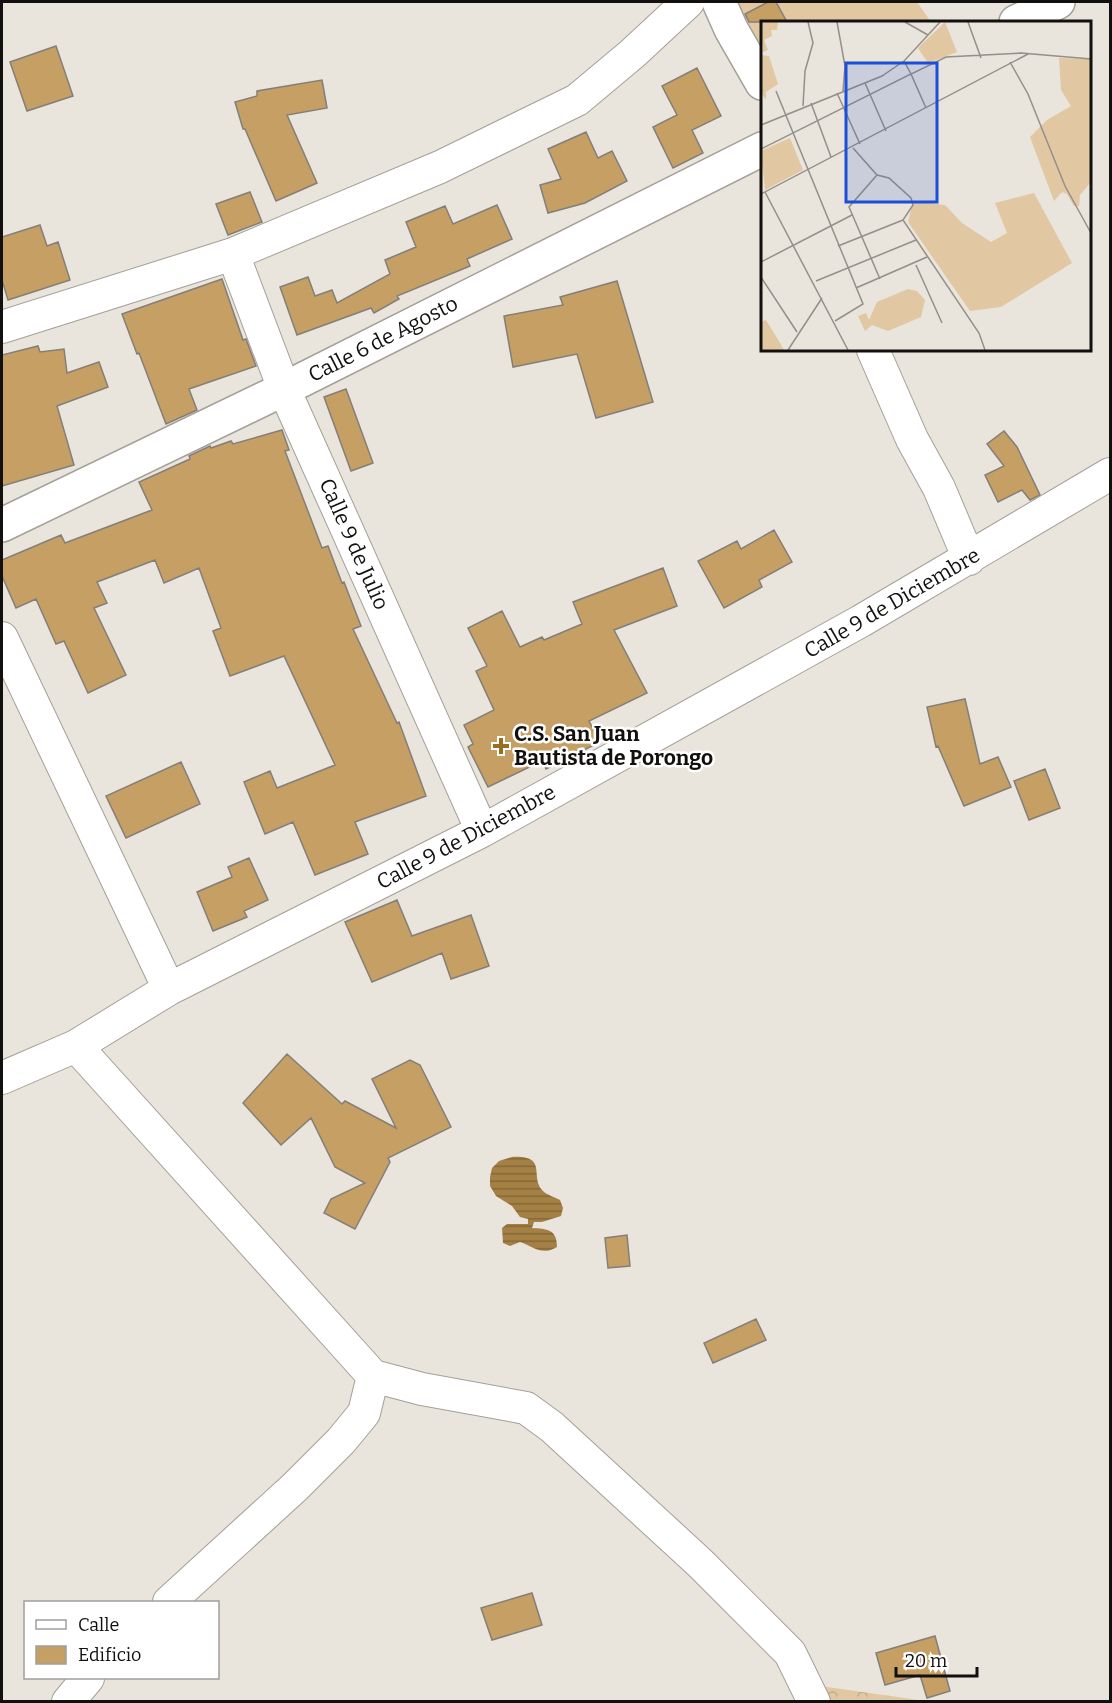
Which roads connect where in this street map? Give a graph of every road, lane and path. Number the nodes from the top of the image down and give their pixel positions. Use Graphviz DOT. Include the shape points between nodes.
graph roads {
  1 [pos="687,2"];
  2 [pos="719,2"];
  3 [pos="1058,2"];
  4 [pos="1018,21"];
  5 [pos="761,81"];
  6 [pos="761,150"];
  7 [pos="234,254"];
  8 [pos="2,327"];
  9 [pos="873,351"];
  10 [pos="284,389"];
  11 [pos="1110,474"];
  12 [pos="2,525"];
  13 [pos="969,559"];
  14 [pos="2,638"];
  15 [pos="482,831"];
  16 [pos="170,989"];
  17 [pos="76,1046"];
  18 [pos="2,1078"];
  19 [pos="374,1376"];
  20 [pos="170,1601"];
  21 [pos="86,1679"];
  22 [pos="68,1701"];
  23 [pos="814,1701"];
  1 -- 7 [label="street" via="577,100 440,167"];
  2 -- 5 [label="main road"];
  3 -- 4 [label="main road"];
  6 -- 10 [label="main road, Calle 6 de Agosto"];
  7 -- 8 [label="street"];
  7 -- 10 [label="street, Calle 9 de Julio"];
  9 -- 13 [label="street"];
  10 -- 12 [label="main road, Calle 6 de Agosto"];
  10 -- 15 [label="street, Calle 9 de Julio"];
  11 -- 13 [label="street, Calle 9 de Diciembre"];
  13 -- 15 [label="street, Calle 9 de Diciembre"];
  14 -- 16 [label="street"];
  15 -- 16 [label="street, Calle 9 de Diciembre"];
  16 -- 17 [label="street, Calle 9 de Diciembre"];
  17 -- 18 [label="street, Calle 9 de Diciembre"];
  17 -- 19 [label="street"];
  19 -- 20 [label="street" via="364,1413 341,1441"];
  19 -- 23 [label="street" via="526,1408 552,1427 700,1563 790,1653"];
  21 -- 22 [label="street"];
}
